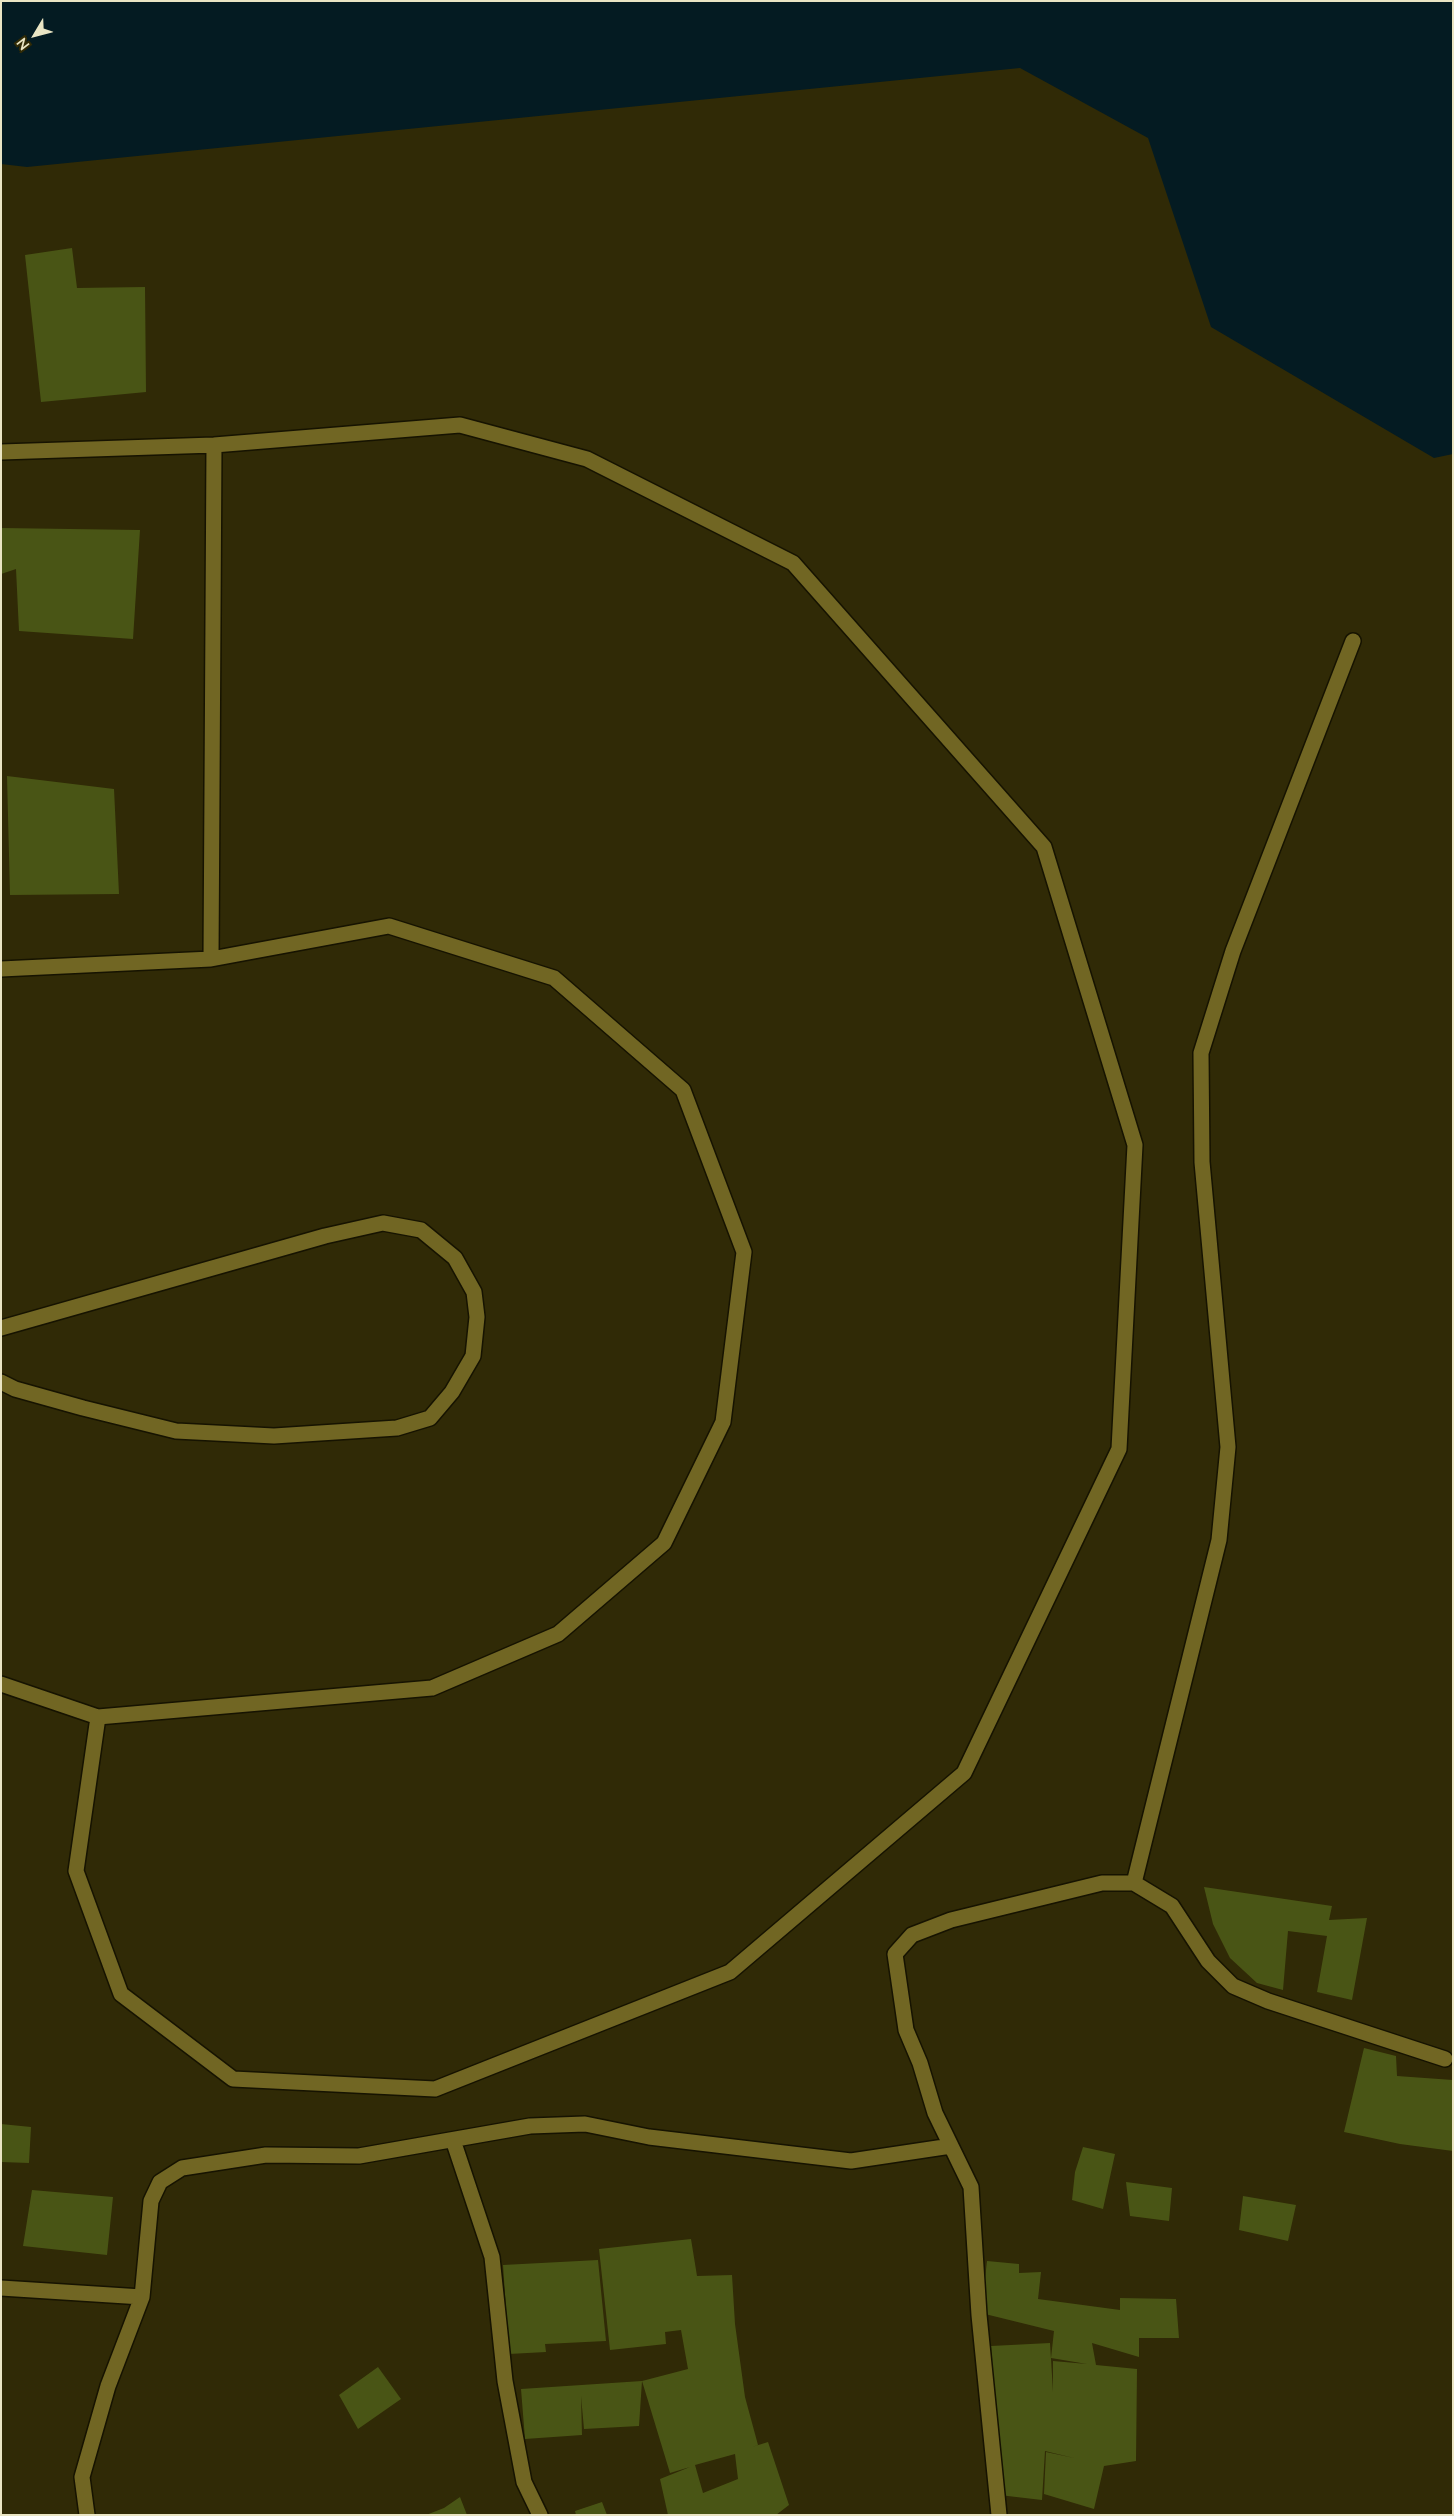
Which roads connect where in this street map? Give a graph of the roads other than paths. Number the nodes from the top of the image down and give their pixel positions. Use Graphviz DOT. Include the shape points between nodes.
graph roads {
  1 [pos="214,445"];
  2 [pos="1,452"];
  3 [pos="1353,641"];
  4 [pos="211,959"];
  5 [pos="1,969"];
  6 [pos="1,1328"];
  7 [pos="1,1382"];
  8 [pos="1,1684"];
  9 [pos="98,1716"];
  10 [pos="1134,1883"];
  11 [pos="1445,2059"];
  12 [pos="453,2140"];
  13 [pos="951,2146"];
  14 [pos="1,2288"];
  15 [pos="142,2297"];
  16 [pos="87,2515"];
  17 [pos="540,2515"];
  18 [pos="999,2515"];
  1 -- 2 [label="street"];
  1 -- 4 [label="street"];
  1 -- 9 [label="street" via="460,425 587,459 793,562 1044,847 1135,1145 1119,1449 964,1773 730,1972 435,2089 233,2079 121,1994 76,1871"];
  3 -- 10 [label="street" via="1233,951 1201,1053 1202,1162 1228,1447 1219,1540"];
  4 -- 5 [label="street"];
  4 -- 9 [label="street" via="389,926 554,978 683,1090 744,1252 723,1422 664,1544 558,1634 432,1688"];
  6 -- 7 [label="street" via="325,1236 383,1223 420,1230 455,1258 474,1292 477,1317 472,1356 452,1392 430,1418 397,1428 274,1436 176,1431 83,1408"];
  8 -- 9 [label="street"];
  10 -- 11 [label="street" via="1172,1906 1208,1961 1233,1986 1268,2001"];
  10 -- 13 [label="street" via="1102,1883 952,1920 912,1935 895,1954 906,2030 920,2063 934,2113"];
  12 -- 13 [label="street" via="530,2126 586,2124 649,2137 851,2161"];
  12 -- 15 [label="street" via="359,2156 266,2155 182,2168 160,2182 151,2201"];
  12 -- 17 [label="street" via="492,2257 507,2390 524,2482"];
  13 -- 18 [label="street" via="971,2187 979,2315"];
  14 -- 15 [label="street"];
  15 -- 16 [label="street" via="108,2386 82,2477"];
}
